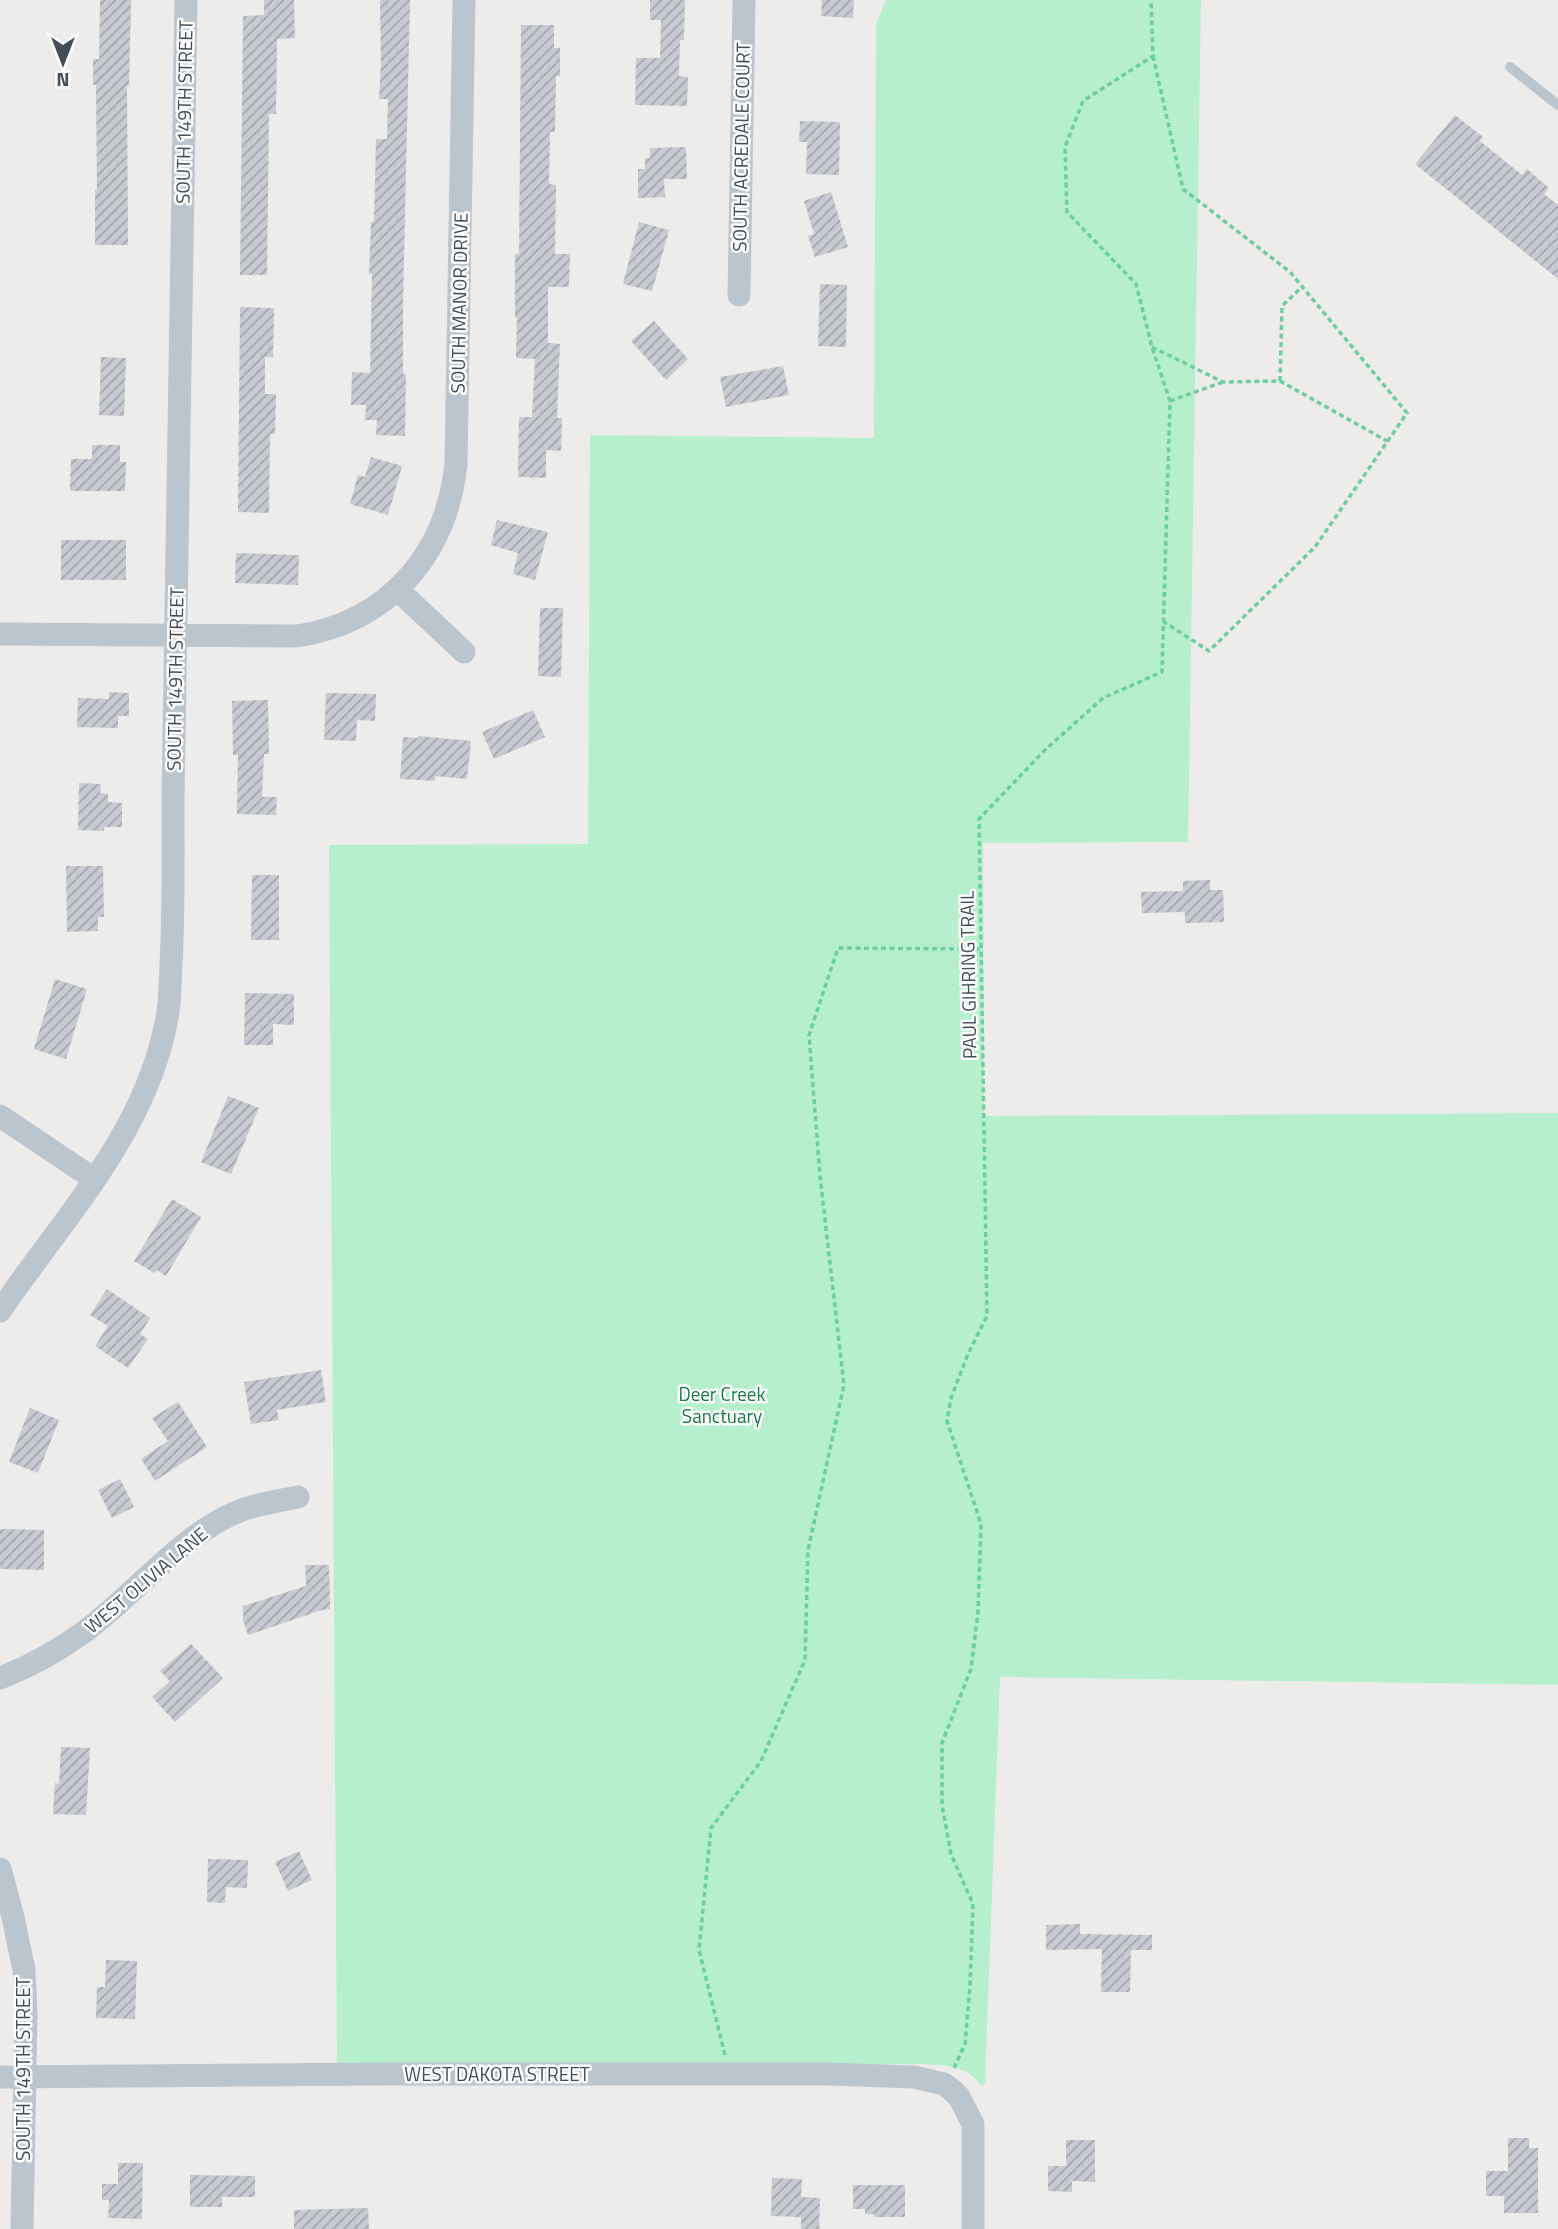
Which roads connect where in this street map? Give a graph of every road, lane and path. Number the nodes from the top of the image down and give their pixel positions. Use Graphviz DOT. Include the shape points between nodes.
graph roads {
  1 [pos="186,0"];
  2 [pos="464,0"];
  3 [pos="744,0"];
  4 [pos="1151,0"];
  5 [pos="1153,56"];
  6 [pos="1510,67"];
  7 [pos="1558,105"];
  8 [pos="1302,286"];
  9 [pos="739,295"];
  10 [pos="1152,347"];
  11 [pos="1280,381"];
  12 [pos="1223,382"];
  13 [pos="1170,401"];
  14 [pos="1387,441"];
  15 [pos="397,589"];
  16 [pos="1164,622"];
  17 [pos="0,634"];
  18 [pos="176,637"];
  19 [pos="464,652"];
  20 [pos="982,949"];
  21 [pos="0,1116"];
  22 [pos="94,1179"];
  23 [pos="0,1311"];
  24 [pos="298,1497"];
  25 [pos="0,1678"];
  26 [pos="0,1869"];
  27 [pos="730,2074"];
  28 [pos="0,2077"];
  29 [pos="24,2077"];
  30 [pos="946,2086"];
  31 [pos="22,2229"];
  32 [pos="973,2229"];
  1 -- 18 [label="street, SOUTH 149TH STREET"];
  2 -- 15 [label="street, SOUTH MANOR DRIVE" via="453,490 431,547"];
  3 -- 9 [label="street, SOUTH ACREDALE COURT"];
  4 -- 5 [label="path"];
  5 -- 8 [label="path" via="1183,189"];
  5 -- 10 [label="path, PAUL GIHRING TRAIL" via="1083,101 1065,147 1066,212 1136,284"];
  6 -- 7 [label="lane"];
  8 -- 11 [label="path" via="1282,306"];
  8 -- 14 [label="path" via="1407,413"];
  10 -- 12 [label="path"];
  10 -- 13 [label="path, PAUL GIHRING TRAIL"];
  11 -- 12 [label="path"];
  11 -- 14 [label="path"];
  12 -- 13 [label="path"];
  13 -- 16 [label="path, PAUL GIHRING TRAIL"];
  14 -- 16 [label="path" via="1315,547 1209,651"];
  15 -- 18 [label="street, SOUTH MANOR DRIVE" via="362,614 318,633"];
  15 -- 19 [label="street"];
  16 -- 20 [label="path, PAUL GIHRING TRAIL" via="1162,672 1103,698 979,819"];
  17 -- 18 [label="street, SOUTH MANOR DRIVE"];
  18 -- 22 [label="street, SOUTH 149TH STREET" via="169,1012 147,1087 117,1147"];
  20 -- 27 [label="path" via="838,948 809,1035 844,1385 808,1550 805,1660 761,1761 711,1828 699,1951"];
  20 -- 30 [label="path, PAUL GIHRING TRAIL" via="987,1316 951,1398 947,1420 981,1524 978,1612 971,1669 942,1743 942,1805 951,1854 973,1904 965,2044"];
  21 -- 22 [label="street"];
  22 -- 23 [label="street, SOUTH 149TH STREET"];
  24 -- 25 [label="street, WEST OLIVIA LANE" via="257,1505 205,1529 86,1630"];
  26 -- 29 [label="street, SOUTH 149TH STREET" via="24,1970"];
  27 -- 29 [label="street, WEST DAKOTA STREET"];
  27 -- 30 [label="street, WEST DAKOTA STREET" via="914,2077"];
  28 -- 29 [label="street, WEST DAKOTA STREET"];
  29 -- 31 [label="street, SOUTH 149TH STREET"];
  30 -- 32 [label="street" via="959,2096 973,2124"];
}
